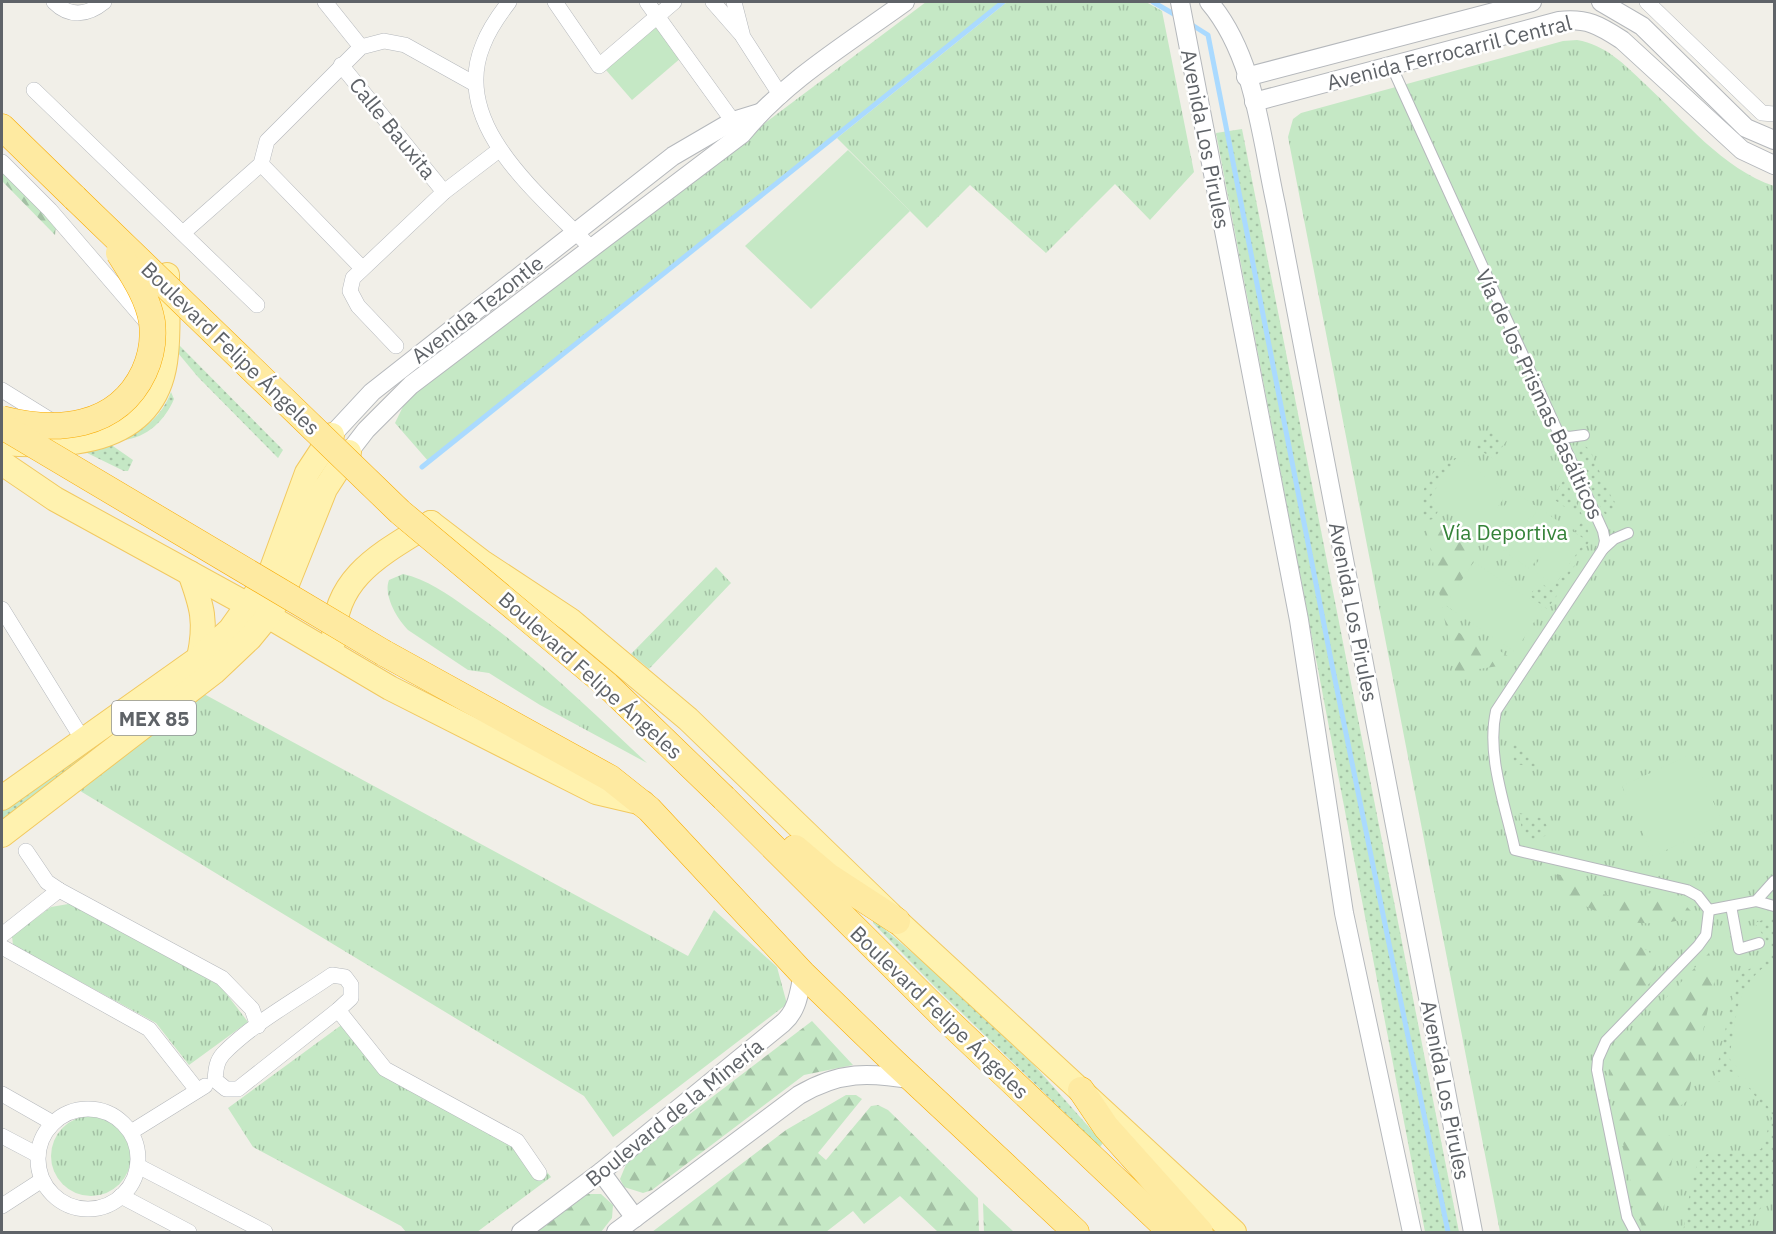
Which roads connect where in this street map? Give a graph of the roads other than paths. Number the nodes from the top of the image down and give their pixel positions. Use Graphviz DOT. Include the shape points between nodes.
graph roads {
  1 [pos="54,2"];
  2 [pos="104,2"];
  3 [pos="325,2"];
  4 [pos="508,2"];
  5 [pos="555,2"];
  6 [pos="647,2"];
  7 [pos="674,2"];
  8 [pos="713,2"];
  9 [pos="734,2"];
  10 [pos="906,2"];
  11 [pos="1209,2"];
  12 [pos="1532,2"];
  13 [pos="1601,2"];
  14 [pos="1647,2"];
  15 [pos="1181,8"];
  16 [pos="658,16"];
  17 [pos="743,37"];
  18 [pos="361,47"];
  19 [pos="341,65"];
  20 [pos="1391,65"];
  21 [pos="1246,77"];
  22 [pos="476,84"];
  23 [pos="34,90"];
  24 [pos="781,96"];
  25 [pos="1254,102"];
  26 [pos="1774,114"];
  27 [pos="2,117"];
  28 [pos="2,127"];
  29 [pos="738,128"];
  30 [pos="1774,140"];
  31 [pos="499,150"];
  32 [pos="2,162"];
  33 [pos="261,164"];
  34 [pos="1774,165"];
  35 [pos="444,192"];
  36 [pos="101,222"];
  37 [pos="575,231"];
  38 [pos="183,233"];
  39 [pos="592,249"];
  40 [pos="361,267"];
  41 [pos="167,275"];
  42 [pos="257,305"];
  43 [pos="166,346"];
  44 [pos="396,346"];
  45 [pos="2,390"];
  46 [pos="2,419"];
  47 [pos="2,426"];
  48 [pos="332,435"];
  49 [pos="1558,435"];
  50 [pos="1584,435"];
  51 [pos="84,440"];
  52 [pos="2,443"];
  53 [pos="349,452"];
  54 [pos="2,463"];
  55 [pos="431,523"];
  56 [pos="1628,533"];
  57 [pos="1603,549"];
  58 [pos="190,573"];
  59 [pos="278,579"];
  60 [pos="2,609"];
  61 [pos="258,611"];
  62 [pos="334,656"];
  63 [pos="199,658"];
  64 [pos="83,740"];
  65 [pos="2,798"];
  66 [pos="724,798"];
  67 [pos="643,803"];
  68 [pos="2,835"];
  69 [pos="26,851"];
  70 [pos="1774,881"];
  71 [pos="59,890"];
  72 [pos="1756,901"];
  73 [pos="1731,906"];
  74 [pos="1774,906"];
  75 [pos="1709,910"];
  76 [pos="897,921"];
  77 [pos="2,935"];
  78 [pos="1759,943"];
  79 [pos="2,947"];
  80 [pos="803,974"];
  81 [pos="338,1010"];
  82 [pos="258,1026"];
  83 [pos="215,1080"];
  84 [pos="914,1080"];
  85 [pos="197,1090"];
  86 [pos="1081,1090"];
  87 [pos="2,1094"];
  88 [pos="53,1123"];
  89 [pos="131,1132"];
  90 [pos="2,1136"];
  91 [pos="38,1155"];
  92 [pos="138,1166"];
  93 [pos="601,1172"];
  94 [pos="539,1173"];
  95 [pos="42,1180"];
  96 [pos="121,1196"];
  97 [pos="2,1206"];
  98 [pos="635,1218"];
  99 [pos="189,1233"];
  100 [pos="265,1233"];
  101 [pos="521,1233"];
  102 [pos="616,1233"];
  103 [pos="1076,1233"];
  104 [pos="1171,1233"];
  105 [pos="1200,1233"];
  106 [pos="1234,1233"];
  107 [pos="1412,1233"];
  108 [pos="1473,1233"];
  109 [pos="1635,1233"];
  1 -- 2 [label="street" via="77,14 93,11"];
  3 -- 18 [label="street, Calle Bauxita"];
  4 -- 22 [label="street" via="482,46"];
  5 -- 16 [label="street" via="599,66"];
  6 -- 16 [label="street"];
  7 -- 16 [label="street"];
  8 -- 17 [label="street"];
  9 -- 17 [label="street"];
  10 -- 24 [label="street, Avenida Tezontle"];
  11 -- 21 [label="street, Avenida Los Pirules" via="1223,17 1236,42"];
  12 -- 21 [label="street, Avenida Ferrocarril Central"];
  13 -- 30 [label="street" via="1642,26 1746,128"];
  14 -- 26 [label="street" via="1762,113"];
  15 -- 107 [label="street, Avenida Los Pirules" via="1299,620 1344,913"];
  16 -- 29 [label="street"];
  17 -- 24 [label="street"];
  18 -- 19 [label="street"];
  18 -- 22 [label="street" via="384,41 405,45"];
  19 -- 33 [label="street" via="267,141"];
  19 -- 35 [label="street, Calle Bauxita"];
  20 -- 25 [label="street, Avenida Ferrocarril Central"];
  20 -- 34 [label="street, Avenida Ferrocarril Central" via="1579,19 1602,26 1622,40 1742,150"];
  20 -- 49 [label="street, Vía de los Prismas Basálticos"];
  21 -- 25 [label="street, Avenida Los Pirules"];
  22 -- 31 [label="street" via="480,114"];
  23 -- 38 [label="street"];
  24 -- 29 [label="street, Avenida Tezontle"];
  25 -- 108 [label="street, Avenida Los Pirules"];
  27 -- 41 [label="main road, Boulevard Felipe Ángeles"];
  28 -- 36 [label="highway, Boulevard Felipe Ángeles, bridge"];
  29 -- 37 [label="street, Avenida Tezontle" via="673,156"];
  29 -- 39 [label="street, Avenida Tezontle"];
  31 -- 35 [label="street"];
  31 -- 37 [label="street"];
  32 -- 43 [label="street" via="50,210"];
  33 -- 38 [label="street"];
  33 -- 40 [label="street"];
  35 -- 40 [label="street"];
  36 -- 46 [label="highway, bridge" via="143,294 152,322 151,350 140,380 120,405 77,425 26,425"];
  36 -- 66 [label="highway, Boulevard Felipe Ángeles, bridge" via="400,512 607,685"];
  37 -- 39 [label="street"];
  37 -- 48 [label="street, Avenida Tezontle" via="372,392"];
  38 -- 42 [label="street"];
  39 -- 53 [label="street, Avenida Tezontle" via="411,385"];
  40 -- 44 [label="street" via="350,291 358,306"];
  41 -- 43 [label="main road"];
  41 -- 48 [label="main road, Boulevard Felipe Ángeles"];
  43 -- 51 [label="main road" via="156,392 145,409 117,431"];
  45 -- 51 [label="street"];
  47 -- 67 [label="highway, bridge" via="332,623 610,778"];
  48 -- 53 [label="main road, Boulevard Felipe Ángeles"];
  48 -- 59 [label="main road, Avenida Tezontle / MEX 85" via="307,473"];
  49 -- 50 [label="street"];
  49 -- 57 [label="street, Vía de los Prismas Basálticos" via="1603,531"];
  51 -- 52 [label="main road"];
  53 -- 55 [label="main road, Boulevard Felipe Ángeles"];
  53 -- 59 [label="main road, Avenida Tezontle / MEX 85"];
  54 -- 58 [label="main road" via="55,499"];
  55 -- 62 [label="main road" via="360,571 335,611"];
  55 -- 76 [label="main road, Boulevard Felipe Ángeles" via="570,620 615,657 741,768"];
  56 -- 57 [label="street" via="1614,538"];
  57 -- 75 [label="street, Vía de los Prismas Basálticos" via="1496,711 1493,748 1515,850 1687,890"];
  58 -- 61 [label="main road"];
  58 -- 63 [label="main road" via="204,617"];
  59 -- 61 [label="main road, MEX 85"];
  60 -- 64 [label="street"];
  61 -- 62 [label="main road"];
  61 -- 63 [label="main road, MEX 85"];
  61 -- 68 [label="main road, MEX 85" via="250,638 214,672"];
  62 -- 67 [label="main road" via="596,792"];
  63 -- 64 [label="main road, MEX 85"];
  64 -- 65 [label="main road, MEX 85"];
  66 -- 76 [label="highway" via="772,829 828,876"];
  66 -- 104 [label="highway, Boulevard Felipe Ángeles" via="948,1021"];
  67 -- 80 [label="highway"];
  69 -- 71 [label="street" via="47,882"];
  70 -- 72 [label="street"];
  71 -- 77 [label="street"];
  71 -- 82 [label="street" via="222,978 252,1009"];
  72 -- 73 [label="street"];
  72 -- 74 [label="street"];
  73 -- 75 [label="street"];
  73 -- 78 [label="street" via="1739,949"];
  75 -- 109 [label="street" via="1710,923 1698,946 1606,1041 1598,1059 1627,1217"];
  76 -- 86 [label="main road, Boulevard Felipe Ángeles"];
  79 -- 85 [label="street" via="149,1029"];
  80 -- 84 [label="highway"];
  80 -- 93 [label="street, Boulevard de la Minería" via="791,1016"];
  81 -- 82 [label="street" via="351,998 351,986 345,977 332,975"];
  81 -- 83 [label="street" via="238,1089 226,1089"];
  81 -- 94 [label="street" via="385,1069 517,1141"];
  82 -- 83 [label="street" via="222,1055"];
  83 -- 85 [label="street"];
  84 -- 98 [label="street" via="865,1074 834,1077 819,1083"];
  84 -- 103 [label="highway"];
  85 -- 89 [label="street"];
  86 -- 105 [label="highway" via="1106,1127"];
  86 -- 106 [label="main road, Boulevard Felipe Ángeles"];
  87 -- 88 [label="street"];
  88 -- 89 [label="street" via="72,1112 94,1109 121,1121"];
  88 -- 91 [label="street"];
  89 -- 92 [label="street"];
  90 -- 91 [label="street"];
  91 -- 95 [label="street"];
  92 -- 96 [label="street" via="129,1188"];
  92 -- 100 [label="street"];
  93 -- 98 [label="street"];
  93 -- 101 [label="street, Boulevard de la Minería"];
  95 -- 96 [label="street" via="57,1198 78,1208 101,1208"];
  95 -- 97 [label="street"];
  96 -- 99 [label="street"];
  98 -- 102 [label="street"];
}
